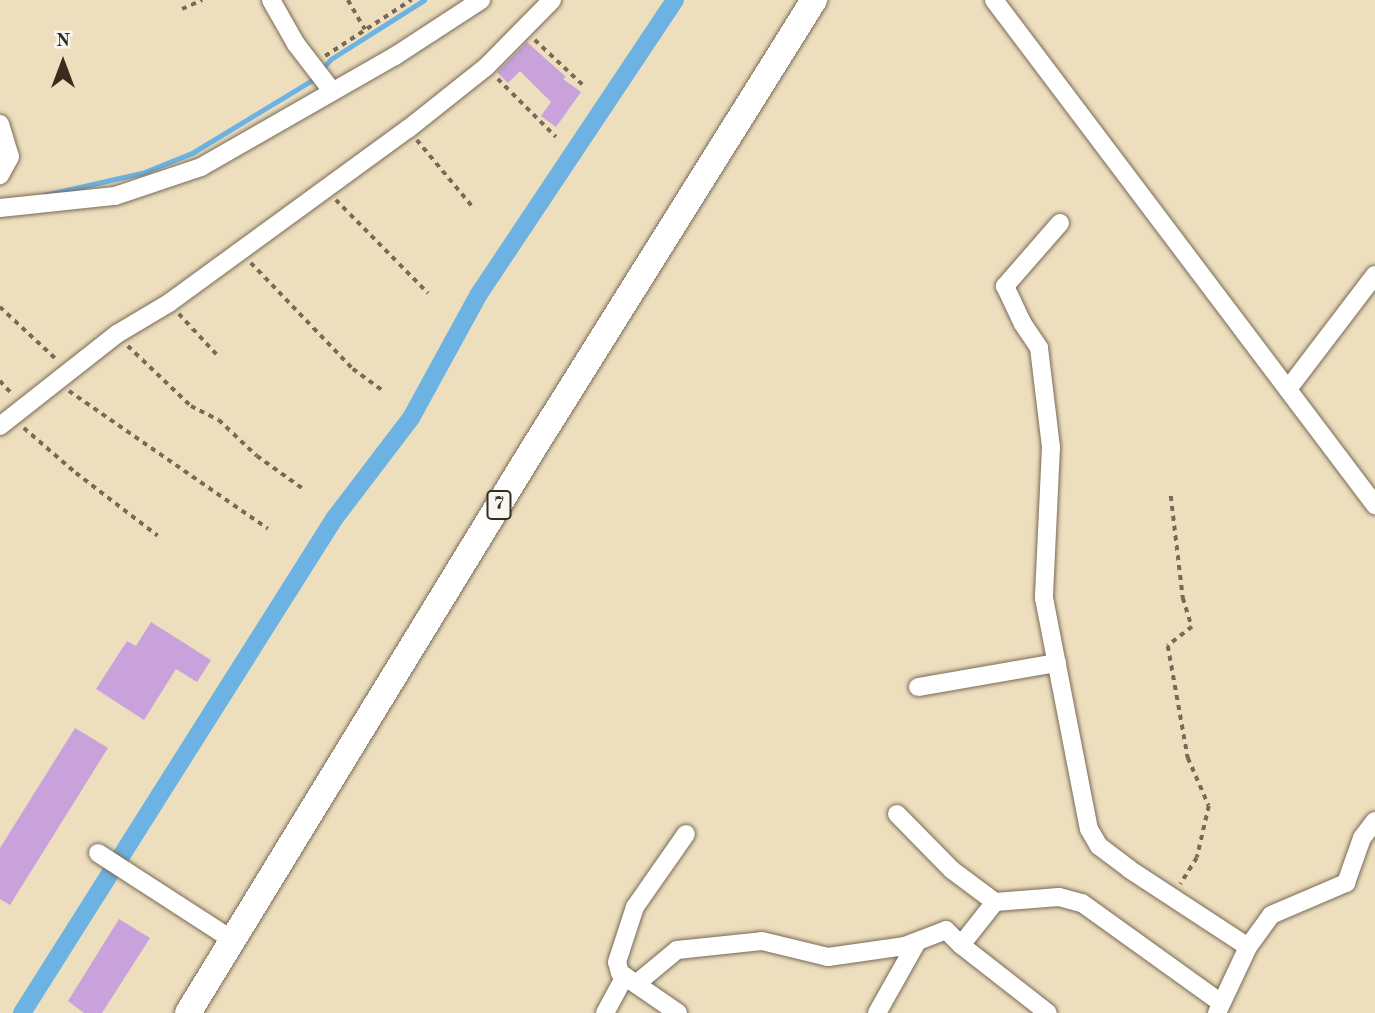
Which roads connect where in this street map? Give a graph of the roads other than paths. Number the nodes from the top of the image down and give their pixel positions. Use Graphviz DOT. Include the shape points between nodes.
graph roads {
  1 [pos="271,0"];
  2 [pos="481,0"];
  3 [pos="552,0"];
  4 [pos="814,0"];
  5 [pos="994,0"];
  6 [pos="332,91"];
  7 [pos="0,124"];
  8 [pos="0,175"];
  9 [pos="0,208"];
  10 [pos="1060,223"];
  11 [pos="1375,275"];
  12 [pos="1288,389"];
  13 [pos="6,422"];
  14 [pos="1375,505"];
  15 [pos="1056,663"];
  16 [pos="918,687"];
  17 [pos="897,814"];
  18 [pos="1375,821"];
  19 [pos="687,834"];
  20 [pos="97,853"];
  21 [pos="995,902"];
  22 [pos="234,941"];
  23 [pos="917,942"];
  24 [pos="961,946"];
  25 [pos="1248,947"];
  26 [pos="630,980"];
  27 [pos="1219,1008"];
  28 [pos="188,1013"];
  29 [pos="605,1013"];
  30 [pos="678,1013"];
  31 [pos="877,1013"];
  32 [pos="1048,1013"];
  1 -- 6 [label="street"];
  2 -- 6 [label="street"];
  3 -- 13 [label="street" via="486,67 408,129 169,303 117,334"];
  4 -- 22 [label="highway, 7" via="533,449"];
  5 -- 12 [label="street"];
  6 -- 9 [label="street" via="201,167 157,184 115,196"];
  7 -- 8 [label="street" via="10,158"];
  10 -- 15 [label="street" via="1005,286 1039,348 1051,447 1044,598"];
  11 -- 12 [label="street"];
  12 -- 14 [label="street"];
  15 -- 16 [label="street"];
  15 -- 25 [label="street" via="1089,829 1099,846"];
  17 -- 21 [label="street" via="952,870"];
  18 -- 25 [label="street" via="1362,838 1346,883 1271,915"];
  19 -- 26 [label="street" via="635,907 617,962 620,973"];
  20 -- 22 [label="street"];
  21 -- 24 [label="street"];
  21 -- 27 [label="street" via="1059,897 1082,904"];
  22 -- 28 [label="highway, 7"];
  23 -- 24 [label="street" via="946,930"];
  23 -- 26 [label="street" via="828,957 762,941 677,950"];
  23 -- 31 [label="street"];
  24 -- 32 [label="street"];
  25 -- 27 [label="street"];
  26 -- 29 [label="street"];
  26 -- 30 [label="street"];
}
